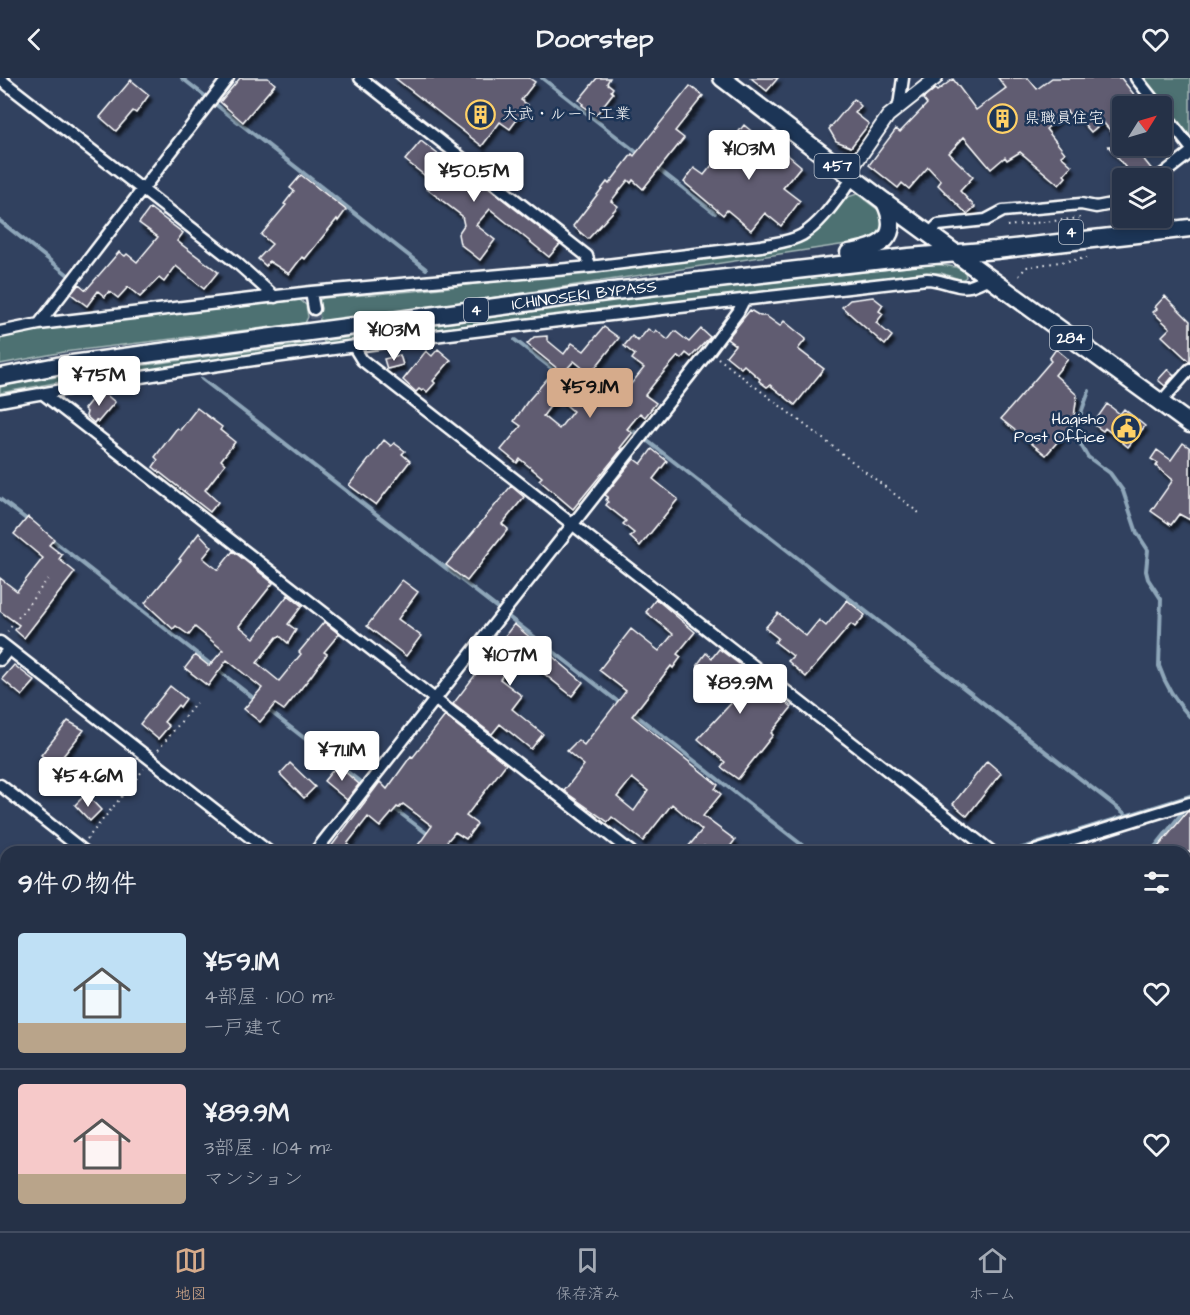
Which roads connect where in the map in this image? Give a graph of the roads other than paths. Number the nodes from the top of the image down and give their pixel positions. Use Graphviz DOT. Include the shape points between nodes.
graph roads {
  1 [pos="228,78"];
  2 [pos="360,78"];
  3 [pos="722,78"];
  4 [pos="903,78"];
  5 [pos="936,78"];
  6 [pos="1136,78"];
  7 [pos="0,79"];
  8 [pos="1150,96"];
  9 [pos="900,106"];
  10 [pos="1172,124"];
  11 [pos="1190,147"];
  12 [pos="1190,153"];
  13 [pos="1171,168"];
  14 [pos="850,176"];
  15 [pos="141,189"];
  16 [pos="885,202"];
  17 [pos="1112,204"];
  18 [pos="1190,219"];
  19 [pos="1190,228"];
  20 [pos="929,234"];
  21 [pos="953,252"];
  22 [pos="590,267"];
  23 [pos="989,278"];
  24 [pos="614,291"];
  25 [pos="311,292"];
  26 [pos="275,297"];
  27 [pos="744,300"];
  28 [pos="314,309"];
  29 [pos="39,324"];
  30 [pos="0,332"];
  31 [pos="354,347"];
  32 [pos="1190,369"];
  33 [pos="0,377"];
  34 [pos="42,393"];
  35 [pos="0,401"];
  36 [pos="1160,403"];
  37 [pos="1190,424"];
  38 [pos="571,524"];
  39 [pos="4,646"];
  40 [pos="0,660"];
  41 [pos="435,699"];
  42 [pos="0,785"];
  43 [pos="1190,803"];
  44 [pos="78,846"];
  45 [pos="261,846"];
  46 [pos="320,846"];
  47 [pos="623,846"];
  48 [pos="984,846"];
  49 [pos="1051,846"];
  1 -- 15 [label="street"];
  2 -- 22 [label="street" via="587,256"];
  3 -- 14 [label="highway, 457"];
  4 -- 9 [label="street"];
  5 -- 9 [label="street"];
  6 -- 8 [label="street"];
  7 -- 15 [label="street"];
  9 -- 14 [label="street" via="888,116"];
  10 -- 11 [label="street"];
  12 -- 13 [label="street"];
  14 -- 16 [label="highway, 457"];
  14 -- 22 [label="street" via="811,228 786,241"];
  15 -- 26 [label="street"];
  15 -- 29 [label="street"];
  16 -- 20 [label="highway, 457"];
  16 -- 24 [label="highway" via="891,218 890,234 868,250 674,278"];
  17 -- 20 [label="street" via="1003,211 986,220 938,225"];
  18 -- 21 [label="highway, ICHINOSEKI BYPASS / 4" via="994,241"];
  19 -- 21 [label="highway, ICHINOSEKI BYPASS / 4"];
  20 -- 21 [label="highway, 457"];
  21 -- 23 [label="highway, 284"];
  21 -- 24 [label="highway, ICHINOSEKI BYPASS / 4"];
  22 -- 25 [label="street"];
  23 -- 27 [label="street" via="972,286 927,279"];
  23 -- 36 [label="highway, 284"];
  24 -- 33 [label="highway, ICHINOSEKI BYPASS / 4"];
  25 -- 26 [label="street"];
  25 -- 28 [label="street"];
  26 -- 29 [label="street"];
  27 -- 31 [label="street"];
  27 -- 38 [label="street" via="709,351"];
  29 -- 30 [label="street"];
  31 -- 34 [label="street" via="319,348"];
  31 -- 38 [label="street" via="362,360"];
  32 -- 36 [label="street"];
  34 -- 35 [label="street"];
  34 -- 41 [label="street"];
  36 -- 37 [label="highway, 284"];
  38 -- 41 [label="street"];
  38 -- 48 [label="street"];
  39 -- 40 [label="street"];
  39 -- 45 [label="street"];
  41 -- 46 [label="street"];
  41 -- 47 [label="street"];
  42 -- 44 [label="street"];
  43 -- 49 [label="street"];
}
